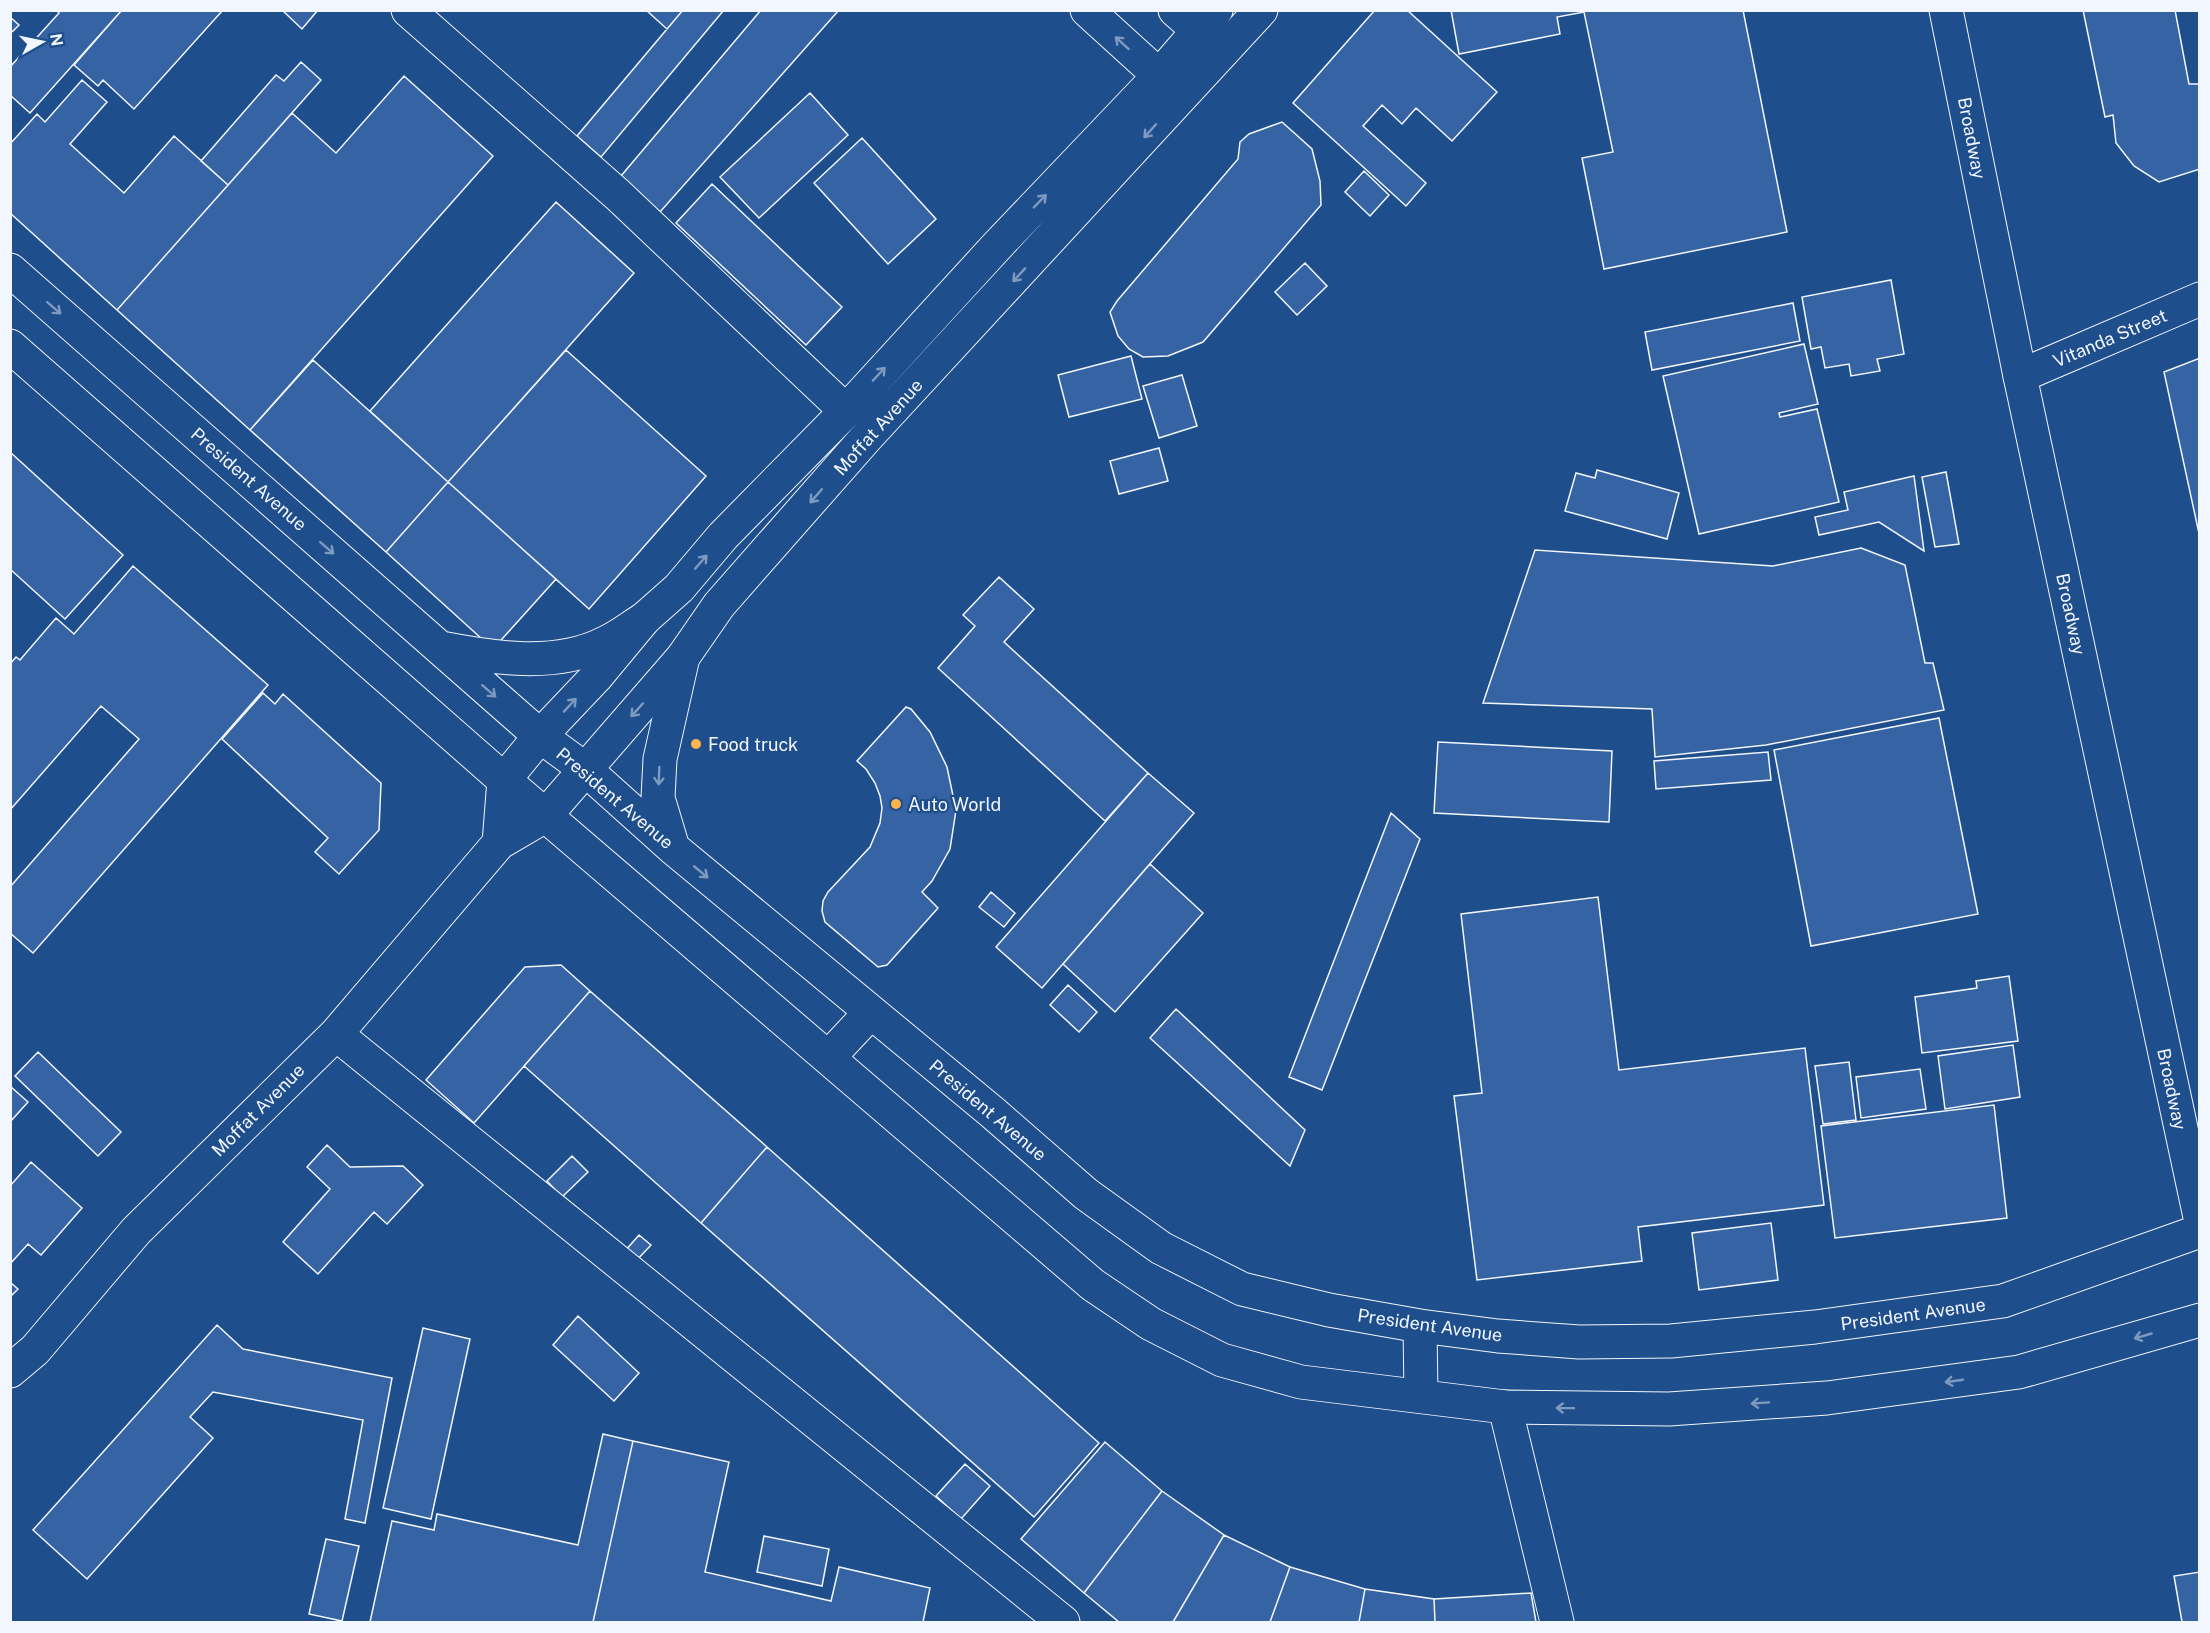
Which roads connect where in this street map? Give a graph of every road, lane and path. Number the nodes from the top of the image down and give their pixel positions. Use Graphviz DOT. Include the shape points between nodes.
graph roads {
  1 [pos="408,10"];
  2 [pos="1087,10"];
  3 [pos="1261,10"];
  4 [pos="1947,10"];
  5 [pos="1197,17"];
  6 [pos="1223,52"];
  7 [pos="1170,86"];
  8 [pos="10,270"];
  9 [pos="2199,299"];
  10 [pos="10,346"];
  11 [pos="2020,376"];
  12 [pos="846,411"];
  13 [pos="644,619"];
  14 [pos="439,647"];
  15 [pos="683,657"];
  16 [pos="540,736"];
  17 [pos="585,769"];
  18 [pos="504,780"];
  19 [pos="545,816"];
  20 [pos="499,843"];
  21 [pos="673,848"];
  22 [pos="870,1012"];
  23 [pos="336,1034"];
  24 [pos="828,1058"];
  25 [pos="2199,1217"];
  26 [pos="2199,1231"];
  27 [pos="2199,1320"];
  28 [pos="1420,1326"];
  29 [pos="10,1371"];
  30 [pos="1421,1396"];
  31 [pos="1505,1407"];
  32 [pos="1063,1623"];
  33 [pos="1557,1623"];
  1 -- 12 [label="main road" via="618,195"];
  7 -- 2 [label="main road, one-way"];
  3 -- 6 [label="main road, Moffat Avenue"];
  4 -- 11 [label="main road, Broadway"];
  5 -- 6 [label="main road"];
  5 -- 7 [label="main road, Moffat Avenue"];
  6 -- 7 [label="main road, Moffat Avenue"];
  12 -- 7 [label="main road, Moffat Avenue, one-way" via="996,247"];
  7 -- 15 [label="main road, Moffat Avenue, one-way" via="719,605"];
  8 -- 14 [label="main road, President Avenue, one-way"];
  9 -- 11 [label="main road, Vitanda Street"];
  10 -- 18 [label="main road"];
  11 -- 25 [label="main road, Broadway"];
  13 -- 12 [label="main road, Moffat Avenue, one-way" via="679,588 723,536"];
  13 -- 14 [label="main road" via="604,644 572,654 529,659 489,657"];
  16 -- 13 [label="main road, Moffat Avenue, one-way"];
  14 -- 16 [label="main road, President Avenue, one-way"];
  15 -- 17 [label="main road, Moffat Avenue, one-way"];
  15 -- 21 [label="main road, one-way" via="660,759 658,798"];
  16 -- 17 [label="main road, President Avenue"];
  16 -- 18 [label="main road, Moffat Avenue"];
  17 -- 19 [label="main road, Moffat Avenue"];
  17 -- 21 [label="main road, President Avenue"];
  18 -- 19 [label="main road"];
  18 -- 20 [label="main road"];
  19 -- 20 [label="main road, Moffat Avenue"];
  19 -- 24 [label="main road"];
  20 -- 23 [label="main road, Moffat Avenue"];
  21 -- 22 [label="main road, President Avenue, one-way"];
  22 -- 24 [label="main road"];
  22 -- 28 [label="main road, President Avenue" via="1086,1194 1161,1248 1242,1289"];
  23 -- 29 [label="main road, Moffat Avenue" via="136,1231 35,1350"];
  23 -- 32 [label="main road"];
  24 -- 30 [label="main road" via="1093,1285 1151,1324 1222,1360 1301,1382"];
  26 -- 28 [label="main road, President Avenue" via="2004,1301 1815,1327 1671,1341 1579,1342"];
  27 -- 31 [label="main road, one-way" via="2019,1372 1827,1398 1668,1409"];
  28 -- 30 [label="main road"];
  30 -- 31 [label="main road"];
  31 -- 33 [label="main road"];
}
